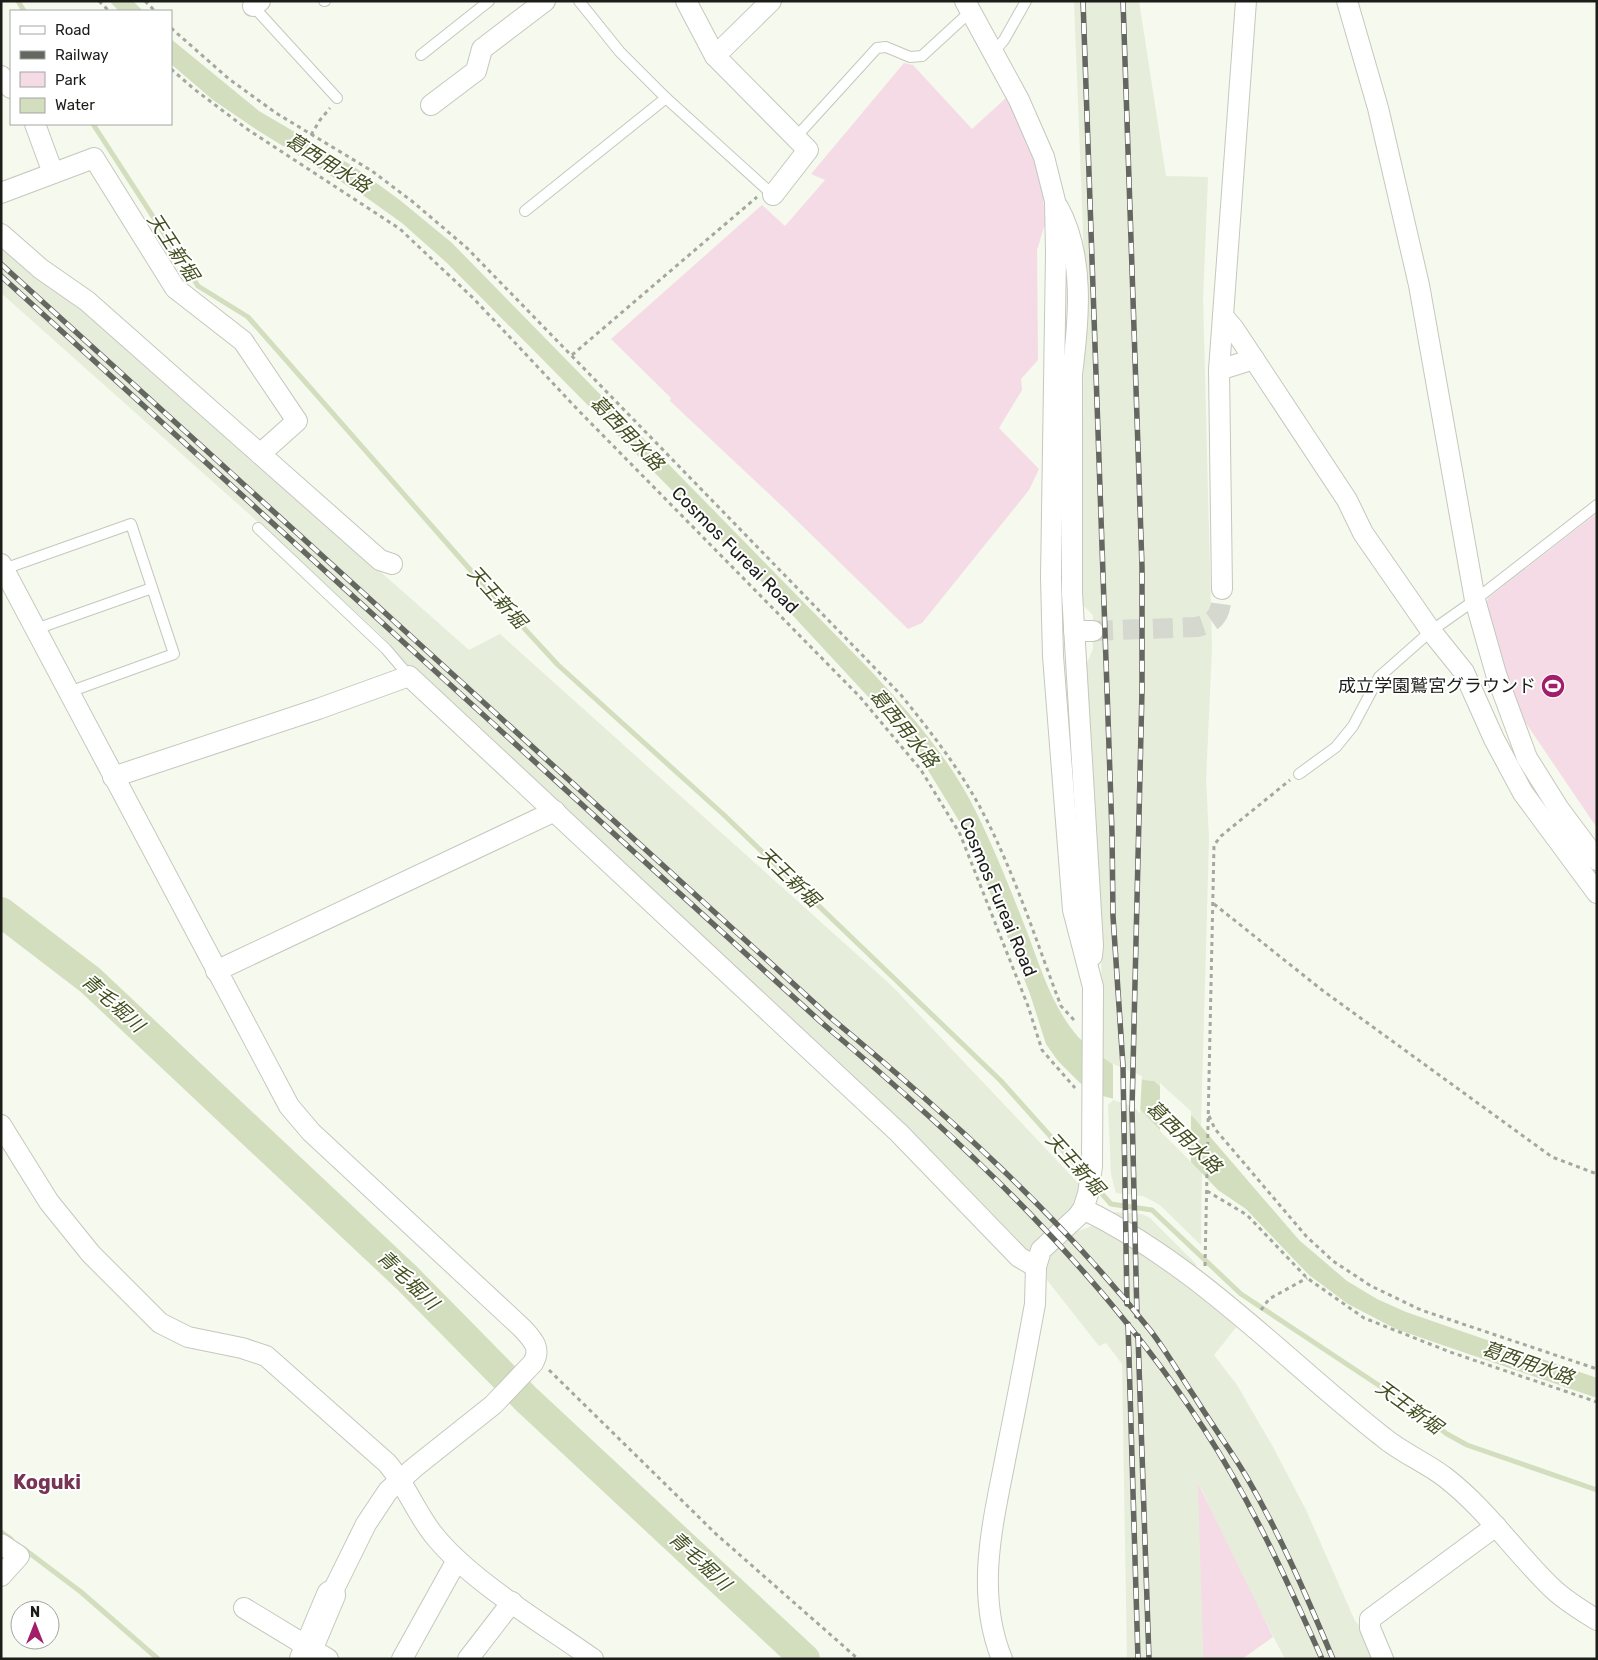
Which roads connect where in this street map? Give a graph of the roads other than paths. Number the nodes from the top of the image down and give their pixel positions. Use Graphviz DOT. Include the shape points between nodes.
graph roads {
  1 [pos="488,1"];
  2 [pos="545,1"];
  3 [pos="579,1"];
  4 [pos="686,1"];
  5 [pos="771,1"];
  6 [pos="1026,1"];
  7 [pos="1246,1"];
  8 [pos="1347,1"];
  9 [pos="254,3"];
  10 [pos="968,6"];
  11 [pos="994,52"];
  12 [pos="420,55"];
  13 [pos="716,56"];
  14 [pos="1,76"];
  15 [pos="10,87"];
  16 [pos="337,98"];
  17 [pos="666,98"];
  18 [pos="431,106"];
  19 [pos="35,125"];
  20 [pos="796,138"];
  21 [pos="53,173"];
  22 [pos="770,192"];
  23 [pos="1,193"];
  24 [pos="1055,201"];
  25 [pos="525,211"];
  26 [pos="1,234"];
  27 [pos="1223,316"];
  28 [pos="1054,328"];
  29 [pos="1254,359"];
  30 [pos="1219,370"];
  31 [pos="1072,374"];
  32 [pos="260,454"];
  33 [pos="1597,505"];
  34 [pos="258,528"];
  35 [pos="392,564"];
  36 [pos="3,566"];
  37 [pos="152,588"];
  38 [pos="1222,589"];
  39 [pos="1475,600"];
  40 [pos="36,629"];
  41 [pos="1431,631"];
  42 [pos="409,676"];
  43 [pos="69,692"];
  44 [pos="1299,774"];
  45 [pos="114,777"];
  46 [pos="554,811"];
  47 [pos="1597,860"];
  48 [pos="1597,894"];
  49 [pos="1089,970"];
  50 [pos="216,971"];
  51 [pos="3,1134"];
  52 [pos="1086,1202"];
  53 [pos="1036,1267"];
  54 [pos="400,1479"];
  55 [pos="1496,1526"];
  56 [pos="1,1544"];
  57 [pos="458,1560"];
  58 [pos="1,1576"];
  59 [pos="331,1595"];
  60 [pos="512,1602"];
  61 [pos="244,1608"];
  62 [pos="1597,1620"];
  63 [pos="314,1655"];
  64 [pos="402,1659"];
  65 [pos="468,1659"];
  66 [pos="593,1659"];
  67 [pos="1002,1659"];
  68 [pos="1383,1659"];
  1 -- 12 [label="lane"];
  2 -- 18 [label="street" via="482,49 476,71"];
  3 -- 17 [label="lane" via="620,52"];
  4 -- 13 [label="street"];
  5 -- 13 [label="street"];
  6 -- 11 [label="lane"];
  7 -- 27 [label="street"];
  8 -- 39 [label="street" via="1378,108 1419,285"];
  9 -- 16 [label="lane"];
  10 -- 11 [label="street"];
  10 -- 20 [label="lane" via="922,56 910,58 886,47 877,48"];
  11 -- 24 [label="street" via="1044,157"];
  13 -- 20 [label="street"];
  14 -- 15 [label="street"];
  17 -- 22 [label="lane"];
  17 -- 25 [label="lane"];
  19 -- 21 [label="street"];
  20 -- 22 [label="street" via="808,150"];
  21 -- 23 [label="street"];
  21 -- 32 [label="street" via="94,158 175,288 243,341 296,421"];
  24 -- 28 [label="street"];
  24 -- 31 [label="street" via="1068,225 1076,264 1076,340"];
  26 -- 32 [label="street" via="41,269 87,302"];
  27 -- 29 [label="street"];
  27 -- 30 [label="street"];
  28 -- 31 [label="street" via="1066,341"];
  28 -- 49 [label="street" via="1053,656 1073,910"];
  29 -- 30 [label="street"];
  29 -- 41 [label="street" via="1347,500 1363,533"];
  30 -- 38 [label="street"];
  31 -- 49 [label="street" via="1072,593 1084,631 1093,946"];
  32 -- 35 [label="street" via="380,560"];
  33 -- 39 [label="lane"];
  34 -- 42 [label="lane" via="386,649"];
  36 -- 37 [label="lane" via="131,524"];
  36 -- 40 [label="street"];
  37 -- 40 [label="lane"];
  37 -- 43 [label="lane" via="174,654"];
  39 -- 41 [label="lane"];
  39 -- 47 [label="street" via="1496,674 1527,758"];
  40 -- 43 [label="street"];
  41 -- 44 [label="lane" via="1379,677 1353,726 1336,747"];
  41 -- 48 [label="street" via="1464,672 1523,793"];
  42 -- 45 [label="street"];
  42 -- 46 [label="street"];
  43 -- 45 [label="street"];
  45 -- 50 [label="street"];
  46 -- 50 [label="street"];
  46 -- 53 [label="street" via="899,1133 1019,1257"];
  49 -- 52 [label="street" via="1093,987 1093,1038 1084,1092 1092,1166"];
  50 -- 54 [label="street" via="298,1118 534,1341 535,1360 492,1405"];
  51 -- 54 [label="street" via="48,1202 91,1254 160,1323 188,1337 266,1356 387,1463"];
  52 -- 53 [label="street" via="1078,1216 1042,1250"];
  52 -- 55 [label="street" via="1204,1287 1384,1439 1446,1478"];
  53 -- 67 [label="street" via="1035,1304 988,1547 987,1601"];
  54 -- 57 [label="street" via="433,1534"];
  54 -- 59 [label="street" via="383,1497 366,1524"];
  55 -- 62 [label="street" via="1552,1588"];
  55 -- 68 [label="street" via="1370,1619 1370,1628"];
  56 -- 58 [label="street" via="19,1556"];
  57 -- 60 [label="street"];
  57 -- 64 [label="street"];
  59 -- 63 [label="street"];
  60 -- 65 [label="street"];
  60 -- 66 [label="street"];
  61 -- 63 [label="street"];
}
